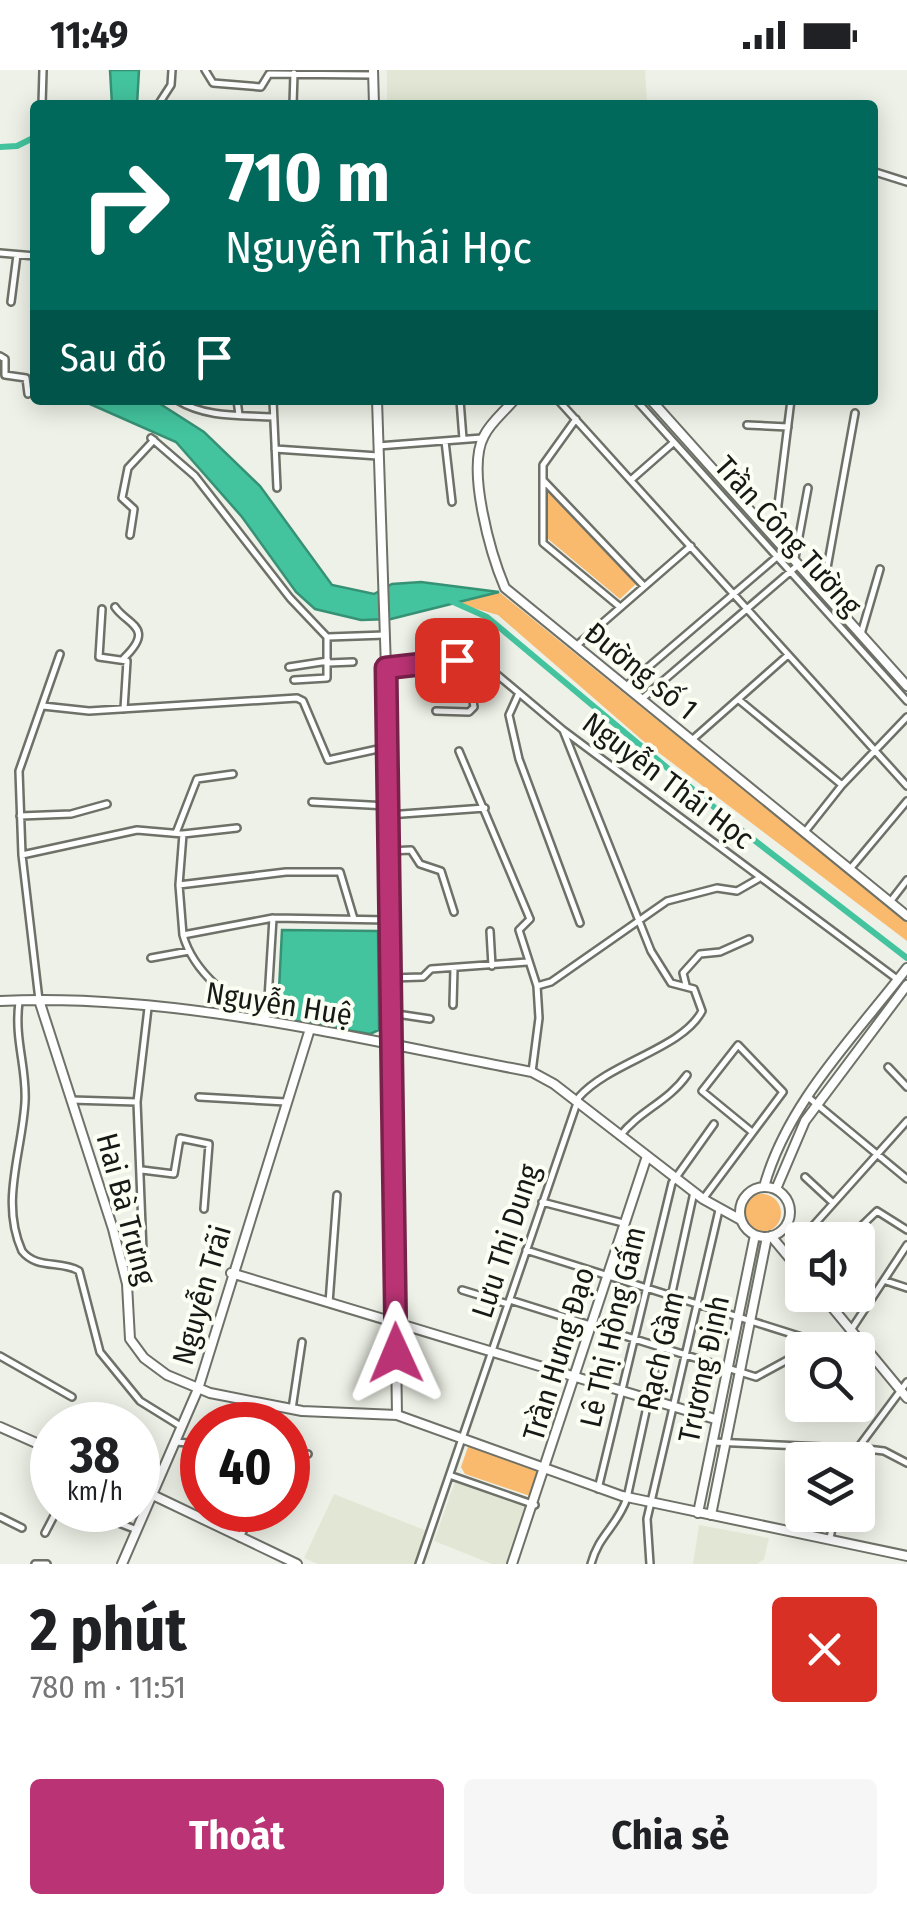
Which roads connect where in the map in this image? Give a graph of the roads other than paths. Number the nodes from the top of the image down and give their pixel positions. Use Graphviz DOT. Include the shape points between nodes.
graph roads {
  1 [pos="43,70"];
  2 [pos="172,70"];
  3 [pos="205,70"];
  4 [pos="294,71"];
  5 [pos="373,73"];
  6 [pos="42,100"];
  7 [pos="161,100"];
  8 [pos="292,100"];
  9 [pos="374,100"];
  10 [pos="878,173"];
  11 [pos="907,182"];
  12 [pos="0,253"];
  13 [pos="17,254"];
  14 [pos="30,255"];
  15 [pos="11,302"];
  16 [pos="0,356"];
  17 [pos="28,394"];
  18 [pos="186,405"];
  19 [pos="238,405"];
  20 [pos="272,405"];
  21 [pos="377,405"];
  22 [pos="460,405"];
  23 [pos="510,405"];
  24 [pos="563,405"];
  25 [pos="640,405"];
  26 [pos="655,405"];
  27 [pos="790,405"];
  28 [pos="854,413"];
  29 [pos="239,415"];
  30 [pos="273,417"];
  31 [pos="576,419"];
  32 [pos="747,425"];
  33 [pos="788,427"];
  34 [pos="482,438"];
  35 [pos="463,439"];
  36 [pos="446,441"];
  37 [pos="673,442"];
  38 [pos="276,449"];
  39 [pos="378,451"];
  40 [pos="542,478"];
  41 [pos="632,479"];
  42 [pos="277,488"];
  43 [pos="808,488"];
  44 [pos="452,502"];
  45 [pos="130,536"];
  46 [pos="774,537"];
  47 [pos="691,546"];
  48 [pos="785,550"];
  49 [pos="774,558"];
  50 [pos="796,563"];
  51 [pos="880,569"];
  52 [pos="788,572"];
  53 [pos="644,586"];
  54 [pos="822,592"];
  55 [pos="732,594"];
  56 [pos="115,608"];
  57 [pos="620,608"];
  58 [pos="102,609"];
  59 [pos="744,609"];
  60 [pos="385,632"];
  61 [pos="860,634"];
  62 [pos="327,637"];
  63 [pos="575,646"];
  64 [pos="60,654"];
  65 [pos="788,656"];
  66 [pos="124,658"];
  67 [pos="466,661"];
  68 [pos="328,662"];
  69 [pos="353,662"];
  70 [pos="289,667"];
  71 [pos="386,668"];
  72 [pos="294,680"];
  73 [pos="907,686"];
  74 [pos="625,687"];
  75 [pos="519,694"];
  76 [pos="642,699"];
  77 [pos="739,700"];
  78 [pos="907,702"];
  79 [pos="43,706"];
  80 [pos="124,709"];
  81 [pos="436,710"];
  82 [pos="907,717"];
  83 [pos="562,730"];
  84 [pos="691,740"];
  85 [pos="387,747"];
  86 [pos="873,750"];
  87 [pos="459,751"];
  88 [pos="233,774"];
  89 [pos="842,785"];
  90 [pos="907,786"];
  91 [pos="907,801"];
  92 [pos="312,802"];
  93 [pos="107,804"];
  94 [pos="485,808"];
  95 [pos="388,811"];
  96 [pos="20,816"];
  97 [pos="237,828"];
  98 [pos="179,833"];
  99 [pos="804,833"];
  100 [pos="388,851"];
  101 [pos="22,855"];
  102 [pos="850,870"];
  103 [pos="759,878"];
  104 [pos="907,880"];
  105 [pos="179,885"];
  106 [pos="890,902"];
  107 [pos="454,912"];
  108 [pos="907,916"];
  109 [pos="273,918"];
  110 [pos="354,920"];
  111 [pos="389,920"];
  112 [pos="580,923"];
  113 [pos="640,923"];
  114 [pos="490,931"];
  115 [pos="183,934"];
  116 [pos="749,939"];
  117 [pos="188,951"];
  118 [pos="152,958"];
  119 [pos="527,962"];
  120 [pos="492,966"];
  121 [pos="454,968"];
  122 [pos="903,973"];
  123 [pos="390,978"];
  124 [pos="537,986"];
  125 [pos="686,986"];
  126 [pos="907,986"];
  127 [pos="19,1000"];
  128 [pos="39,1000"];
  129 [pos="0,1001"];
  130 [pos="453,1005"];
  131 [pos="148,1008"];
  132 [pos="390,1013"];
  133 [pos="430,1018"];
  134 [pos="267,1020"];
  135 [pos="309,1032"];
  136 [pos="391,1046"];
  137 [pos="888,1066"];
  138 [pos="532,1072"];
  139 [pos="687,1075"];
  140 [pos="907,1087"];
  141 [pos="199,1097"];
  142 [pos="808,1098"];
  143 [pos="70,1100"];
  144 [pos="136,1102"];
  145 [pos="286,1102"];
  146 [pos="576,1103"];
  147 [pos="817,1104"];
  148 [pos="907,1121"];
  149 [pos="714,1124"];
  150 [pos="752,1132"];
  151 [pos="620,1136"];
  152 [pos="877,1151"];
  153 [pos="647,1156"];
  154 [pos="142,1170"];
  155 [pos="675,1178"];
  156 [pos="805,1178"];
  157 [pos="907,1179"];
  158 [pos="764,1187"];
  159 [pos="776,1189"];
  160 [pos="694,1192"];
  161 [pos="337,1195"];
  162 [pos="702,1199"];
  163 [pos="542,1202"];
  164 [pos="832,1202"];
  165 [pos="204,1209"];
  166 [pos="720,1210"];
  167 [pos="741,1220"];
  168 [pos="815,1222"];
  169 [pos="866,1222"];
  170 [pos="623,1224"];
  171 [pos="907,1230"];
  172 [pos="755,1235"];
  173 [pos="769,1237"];
  174 [pos="907,1244"];
  175 [pos="526,1250"];
  176 [pos="785,1257"];
  177 [pos="122,1264"];
  178 [pos="231,1274"];
  179 [pos="606,1276"];
  180 [pos="886,1281"];
  181 [pos="645,1287"];
  182 [pos="907,1288"];
  183 [pos="462,1290"];
  184 [pos="670,1295"];
  185 [pos="509,1302"];
  186 [pos="329,1303"];
  187 [pos="694,1303"];
  188 [pos="836,1312"];
  189 [pos="737,1317"];
  190 [pos="748,1320"];
  191 [pos="396,1322"];
  192 [pos="592,1324"];
  193 [pos="851,1330"];
  194 [pos="785,1332"];
  195 [pos="633,1338"];
  196 [pos="302,1342"];
  197 [pos="659,1347"];
  198 [pos="493,1352"];
  199 [pos="683,1354"];
  200 [pos="0,1356"];
  201 [pos="875,1361"];
  202 [pos="785,1362"];
  203 [pos="725,1370"];
  204 [pos="738,1374"];
  205 [pos="575,1377"];
  206 [pos="907,1382"];
  207 [pos="900,1389"];
  208 [pos="198,1390"];
  209 [pos="621,1390"];
  210 [pos="72,1397"];
  211 [pos="907,1398"];
  212 [pos="648,1399"];
  213 [pos="193,1402"];
  214 [pos="257,1402"];
  215 [pos="293,1402"];
  216 [pos="670,1406"];
  217 [pos="310,1410"];
  218 [pos="397,1415"];
  219 [pos="715,1419"];
  220 [pos="0,1426"];
  221 [pos="180,1426"];
  222 [pos="180,1431"];
  223 [pos="464,1436"];
  224 [pos="30,1440"];
  225 [pos="175,1442"];
  226 [pos="180,1442"];
  227 [pos="710,1442"];
  228 [pos="859,1442"];
  229 [pos="724,1443"];
  230 [pos="785,1446"];
  231 [pos="875,1450"];
  232 [pos="907,1463"];
  233 [pos="547,1468"];
  234 [pos="160,1476"];
  235 [pos="452,1476"];
  236 [pos="598,1488"];
  237 [pos="627,1498"];
  238 [pos="651,1503"];
  239 [pos="535,1504"];
  240 [pos="698,1513"];
  241 [pos="710,1516"];
  242 [pos="0,1517"];
  243 [pos="22,1528"];
  244 [pos="136,1532"];
  245 [pos="228,1532"];
  246 [pos="243,1532"];
  247 [pos="831,1532"];
  248 [pos="240,1538"];
  249 [pos="829,1541"];
  250 [pos="907,1556"];
  251 [pos="35,1564"];
  252 [pos="47,1564"];
  253 [pos="122,1564"];
  254 [pos="297,1564"];
  255 [pos="419,1564"];
  256 [pos="512,1564"];
  257 [pos="591,1564"];
  258 [pos="650,1564"];
  1 -- 6 [label="street"];
  2 -- 7 [label="street"];
  3 -- 4 [label="street" via="213,83 254,87 269,74"];
  4 -- 5 [label="street"];
  4 -- 8 [label="street"];
  5 -- 9 [label="main road"];
  10 -- 11 [label="street"];
  12 -- 13 [label="street"];
  13 -- 14 [label="street"];
  13 -- 15 [label="street"];
  16 -- 17 [label="street" via="4,375 26,378"];
  18 -- 29 [label="street"];
  19 -- 29 [label="street"];
  20 -- 30 [label="street"];
  21 -- 39 [label="main road"];
  22 -- 35 [label="street"];
  23 -- 34 [label="main road"];
  24 -- 31 [label="street"];
  25 -- 37 [label="street, Trần Công Tường"];
  26 -- 46 [label="main road, Trần Công Tường"];
  27 -- 33 [label="street"];
  28 -- 54 [label="street"];
  29 -- 30 [label="street"];
  30 -- 38 [label="street"];
  31 -- 40 [label="street" via="546,455"];
  31 -- 41 [label="street"];
  32 -- 33 [label="street"];
  33 -- 46 [label="street"];
  34 -- 35 [label="street"];
  34 -- 63 [label="main road, Đường số 1" via="482,527 500,576 516,598"];
  35 -- 36 [label="street"];
  36 -- 39 [label="street"];
  36 -- 44 [label="street"];
  37 -- 41 [label="street"];
  37 -- 49 [label="street, Trần Công Tường"];
  38 -- 39 [label="street"];
  38 -- 42 [label="street"];
  39 -- 60 [label="main road"];
  40 -- 53 [label="street"];
  40 -- 57 [label="street" via="543,543"];
  41 -- 47 [label="street"];
  43 -- 50 [label="street"];
  45 -- 62 [label="street" via="134,509 122,498 126,472 153,439 194,476"];
  46 -- 48 [label="main road, Trần Công Tường"];
  47 -- 53 [label="street"];
  47 -- 55 [label="street"];
  48 -- 49 [label="street"];
  48 -- 50 [label="main road, Trần Công Tường"];
  49 -- 52 [label="street, Trần Công Tường"];
  49 -- 55 [label="street"];
  50 -- 52 [label="street"];
  50 -- 54 [label="main road, Trần Công Tường"];
  51 -- 61 [label="street"];
  52 -- 59 [label="street"];
  52 -- 78 [label="street, Trần Công Tường"];
  53 -- 57 [label="street"];
  54 -- 61 [label="main road, Trần Công Tường"];
  55 -- 59 [label="street"];
  55 -- 74 [label="street"];
  56 -- 66 [label="street" via="137,631"];
  57 -- 63 [label="street"];
  58 -- 66 [label="street" via="98,657"];
  59 -- 65 [label="street"];
  59 -- 76 [label="street"];
  60 -- 62 [label="street"];
  60 -- 71 [label="main road"];
  61 -- 73 [label="main road, Trần Công Tường"];
  62 -- 68 [label="street"];
  63 -- 74 [label="main road, Đường số 1"];
  64 -- 79 [label="street, Hai Bà Trưng"];
  65 -- 77 [label="street"];
  65 -- 86 [label="street"];
  66 -- 80 [label="street"];
  67 -- 71 [label="street"];
  67 -- 75 [label="street, Nguyễn Thái Học" via="488,667"];
  67 -- 81 [label="street" via="474,708"];
  68 -- 69 [label="street"];
  68 -- 70 [label="street"];
  68 -- 72 [label="street" via="327,678"];
  71 -- 85 [label="main road"];
  74 -- 76 [label="main road, Đường số 1"];
  75 -- 83 [label="street, Nguyễn Thái Học"];
  75 -- 112 [label="street" via="509,715 519,759"];
  76 -- 84 [label="main road, Đường số 1"];
  77 -- 84 [label="street"];
  77 -- 89 [label="street"];
  79 -- 80 [label="street"];
  79 -- 96 [label="street, Hai Bà Trưng" via="20,761"];
  80 -- 85 [label="street" via="301,699 328,760"];
  82 -- 86 [label="street"];
  83 -- 103 [label="street, Nguyễn Thái Học"];
  83 -- 113 [label="street"];
  84 -- 99 [label="main road, Đường số 1"];
  85 -- 95 [label="main road"];
  86 -- 89 [label="street"];
  86 -- 90 [label="street"];
  87 -- 94 [label="street"];
  88 -- 98 [label="street" via="196,781"];
  89 -- 99 [label="street"];
  91 -- 102 [label="street"];
  92 -- 95 [label="street"];
  93 -- 96 [label="street"];
  94 -- 95 [label="street"];
  94 -- 119 [label="street" via="530,919 519,930"];
  95 -- 100 [label="main road"];
  96 -- 101 [label="street, Hai Bà Trưng"];
  97 -- 98 [label="street"];
  98 -- 101 [label="street" via="137,830"];
  98 -- 105 [label="street"];
  99 -- 102 [label="main road, Đường số 1"];
  100 -- 107 [label="street" via="411,850 420,864 441,871"];
  100 -- 111 [label="main road"];
  101 -- 128 [label="street, Hai Bà Trưng"];
  102 -- 106 [label="main road, Đường số 1"];
  103 -- 113 [label="street" via="737,890 675,897"];
  103 -- 122 [label="street, Nguyễn Thái Học"];
  104 -- 106 [label="street"];
  105 -- 110 [label="street" via="340,872"];
  105 -- 115 [label="street"];
  106 -- 108 [label="main road, Đường số 1"];
  109 -- 110 [label="street"];
  109 -- 115 [label="street"];
  109 -- 134 [label="street"];
  110 -- 111 [label="street"];
  111 -- 123 [label="main road"];
  113 -- 124 [label="street"];
  113 -- 125 [label="street" via="666,978"];
  114 -- 120 [label="street"];
  115 -- 117 [label="street"];
  116 -- 125 [label="street" via="694,958 683,973"];
  117 -- 118 [label="street"];
  117 -- 134 [label="street" via="236,1000"];
  119 -- 120 [label="street"];
  119 -- 124 [label="street"];
  120 -- 121 [label="street"];
  121 -- 123 [label="street"];
  121 -- 130 [label="street"];
  122 -- 126 [label="street, Nguyễn Thái Học"];
  122 -- 142 [label="main road"];
  123 -- 132 [label="main road"];
  124 -- 138 [label="street"];
  125 -- 146 [label="street" via="702,1006 690,1026 596,1080"];
  126 -- 147 [label="main road"];
  127 -- 128 [label="main road, Nguyễn Huệ"];
  127 -- 129 [label="main road, Nguyễn Huệ"];
  127 -- 221 [label="street" via="16,1038 25,1103 4,1194 17,1242 31,1259 79,1270 100,1352 140,1401"];
  128 -- 131 [label="main road, Nguyễn Huệ"];
  128 -- 143 [label="main road, Hai Bà Trưng"];
  131 -- 134 [label="main road, Nguyễn Huệ"];
  131 -- 144 [label="street"];
  132 -- 133 [label="street"];
  132 -- 136 [label="main road"];
  134 -- 135 [label="main road, Nguyễn Huệ"];
  135 -- 136 [label="main road, Nguyễn Huệ"];
  135 -- 145 [label="main road, Nguyễn Trãi"];
  136 -- 138 [label="main road, Nguyễn Huệ"];
  136 -- 191 [label="main road"];
  137 -- 140 [label="street"];
  138 -- 146 [label="main road, Nguyễn Huệ"];
  139 -- 151 [label="street"];
  141 -- 145 [label="street"];
  142 -- 147 [label="street"];
  142 -- 158 [label="main road"];
  143 -- 144 [label="street"];
  143 -- 177 [label="main road, Hai Bà Trưng"];
  144 -- 154 [label="street"];
  145 -- 178 [label="main road, Nguyễn Trãi"];
  146 -- 151 [label="main road, Nguyễn Huệ"];
  146 -- 163 [label="street, Lưu Thị Dung"];
  147 -- 152 [label="street"];
  147 -- 159 [label="main road" via="789,1150"];
  148 -- 152 [label="street"];
  149 -- 155 [label="street"];
  150 -- 150 [label="street" via="783,1092 738,1045 702,1091"];
  150 -- 162 [label="street"];
  151 -- 153 [label="main road, Nguyễn Huệ"];
  152 -- 157 [label="street"];
  152 -- 164 [label="street"];
  153 -- 155 [label="main road, Nguyễn Huệ"];
  153 -- 170 [label="main road, Trần Hưng Đạo"];
  154 -- 165 [label="street" via="174,1174 180,1138 209,1144"];
  154 -- 177 [label="street" via="142,1257"];
  155 -- 160 [label="main road, Nguyễn Huệ"];
  155 -- 181 [label="street, Lê Thị Hồng Gấm"];
  156 -- 164 [label="street"];
  158 -- 159 [label="main road"];
  158 -- 167 [label="main road" via="746,1196"];
  159 -- 173 [label="main road" via="788,1200 790,1217"];
  160 -- 162 [label="main road, Nguyễn Huệ"];
  160 -- 184 [label="street"];
  161 -- 186 [label="street"];
  162 -- 166 [label="main road, Nguyễn Huệ"];
  163 -- 170 [label="street"];
  163 -- 175 [label="street, Lưu Thị Dung"];
  164 -- 168 [label="street"];
  166 -- 167 [label="main road, Nguyễn Huệ"];
  166 -- 187 [label="street, Rạch Gầm"];
  167 -- 172 [label="main road"];
  169 -- 171 [label="street" via="877,1211"];
  170 -- 179 [label="main road, Trần Hưng Đạo"];
  172 -- 173 [label="main road"];
  172 -- 189 [label="main road, Trương Định"];
  173 -- 176 [label="main road"];
  173 -- 190 [label="main road, Trương Định"];
  174 -- 180 [label="street"];
  175 -- 179 [label="street"];
  175 -- 185 [label="street, Lưu Thị Dung"];
  177 -- 208 [label="main road, Hai Bà Trưng" via="130,1339 156,1367"];
  178 -- 186 [label="main road"];
  178 -- 208 [label="main road, Nguyễn Trãi"];
  179 -- 181 [label="street"];
  179 -- 192 [label="main road, Trần Hưng Đạo"];
  180 -- 182 [label="street"];
  180 -- 193 [label="street"];
  181 -- 184 [label="street"];
  181 -- 195 [label="street, Lê Thị Hồng Gấm"];
  183 -- 185 [label="street"];
  184 -- 187 [label="street"];
  184 -- 197 [label="street"];
  185 -- 192 [label="street"];
  185 -- 198 [label="street, Lưu Thị Dung"];
  186 -- 191 [label="main road"];
  187 -- 189 [label="street"];
  187 -- 199 [label="street, Rạch Gầm"];
  188 -- 193 [label="main road"];
  189 -- 190 [label="street"];
  189 -- 203 [label="main road, Trương Định"];
  190 -- 194 [label="street"];
  190 -- 204 [label="main road, Trương Định"];
  191 -- 198 [label="main road"];
  191 -- 218 [label="main road"];
  192 -- 195 [label="street"];
  192 -- 205 [label="main road, Trần Hưng Đạo"];
  195 -- 197 [label="street"];
  195 -- 209 [label="street, Lê Thị Hồng Gấm"];
  196 -- 215 [label="street"];
  197 -- 199 [label="street"];
  197 -- 212 [label="street"];
  198 -- 205 [label="main road"];
  198 -- 223 [label="street, Lưu Thị Dung"];
  199 -- 203 [label="street"];
  199 -- 216 [label="street, Rạch Gầm"];
  200 -- 210 [label="street"];
  201 -- 207 [label="main road"];
  202 -- 204 [label="street" via="759,1376"];
  203 -- 204 [label="street"];
  203 -- 219 [label="main road, Trương Định"];
  204 -- 229 [label="main road, Trương Định"];
  205 -- 209 [label="main road"];
  205 -- 233 [label="main road, Trần Hưng Đạo"];
  206 -- 207 [label="street"];
  207 -- 211 [label="main road"];
  207 -- 228 [label="street"];
  208 -- 213 [label="main road, Nguyễn Trãi"];
  208 -- 214 [label="main road, Hai Bà Trưng"];
  209 -- 212 [label="main road"];
  209 -- 236 [label="street, Lê Thị Hồng Gấm"];
  212 -- 216 [label="main road"];
  212 -- 237 [label="street"];
  216 -- 219 [label="main road"];
  216 -- 238 [label="street, Rạch Gầm"];
  217 -- 218 [label="main road, Hai Bà Trưng"];
  218 -- 223 [label="main road, Hai Bà Trưng"];
  219 -- 227 [label="main road, Trương Định"];
  220 -- 224 [label="main road"];
  222 -- 225 [label="main road, Nguyễn Trãi"];
  223 -- 233 [label="main road, Hai Bà Trưng"];
  223 -- 235 [label="street, Lưu Thị Dung"];
  225 -- 226 [label="street"];
  225 -- 234 [label="main road, Nguyễn Trãi"];
  227 -- 229 [label="street"];
  227 -- 240 [label="main road, Trương Định"];
  229 -- 230 [label="street"];
  229 -- 241 [label="main road, Trương Định"];
  231 -- 232 [label="street"];
  233 -- 236 [label="main road, Hai Bà Trưng"];
  233 -- 239 [label="main road, Trần Hưng Đạo"];
  235 -- 239 [label="street"];
  235 -- 255 [label="street, Lưu Thị Dung"];
  236 -- 237 [label="main road, Hai Bà Trưng"];
  237 -- 238 [label="main road, Hai Bà Trưng"];
  237 -- 257 [label="street" via="618,1524 598,1540"];
  238 -- 240 [label="main road, Hai Bà Trưng"];
  238 -- 258 [label="street, Rạch Gầm"];
  239 -- 256 [label="main road, Trần Hưng Đạo"];
  240 -- 241 [label="main road, Hai Bà Trưng"];
  241 -- 249 [label="main road, Hai Bà Trưng"];
  242 -- 243 [label="street"];
  244 -- 253 [label="main road, Nguyễn Trãi"];
  245 -- 248 [label="main road"];
  246 -- 248 [label="street"];
  247 -- 249 [label="street"];
  248 -- 254 [label="main road"];
  249 -- 250 [label="main road, Hai Bà Trưng"];
  251 -- 252 [label="street"];
}
